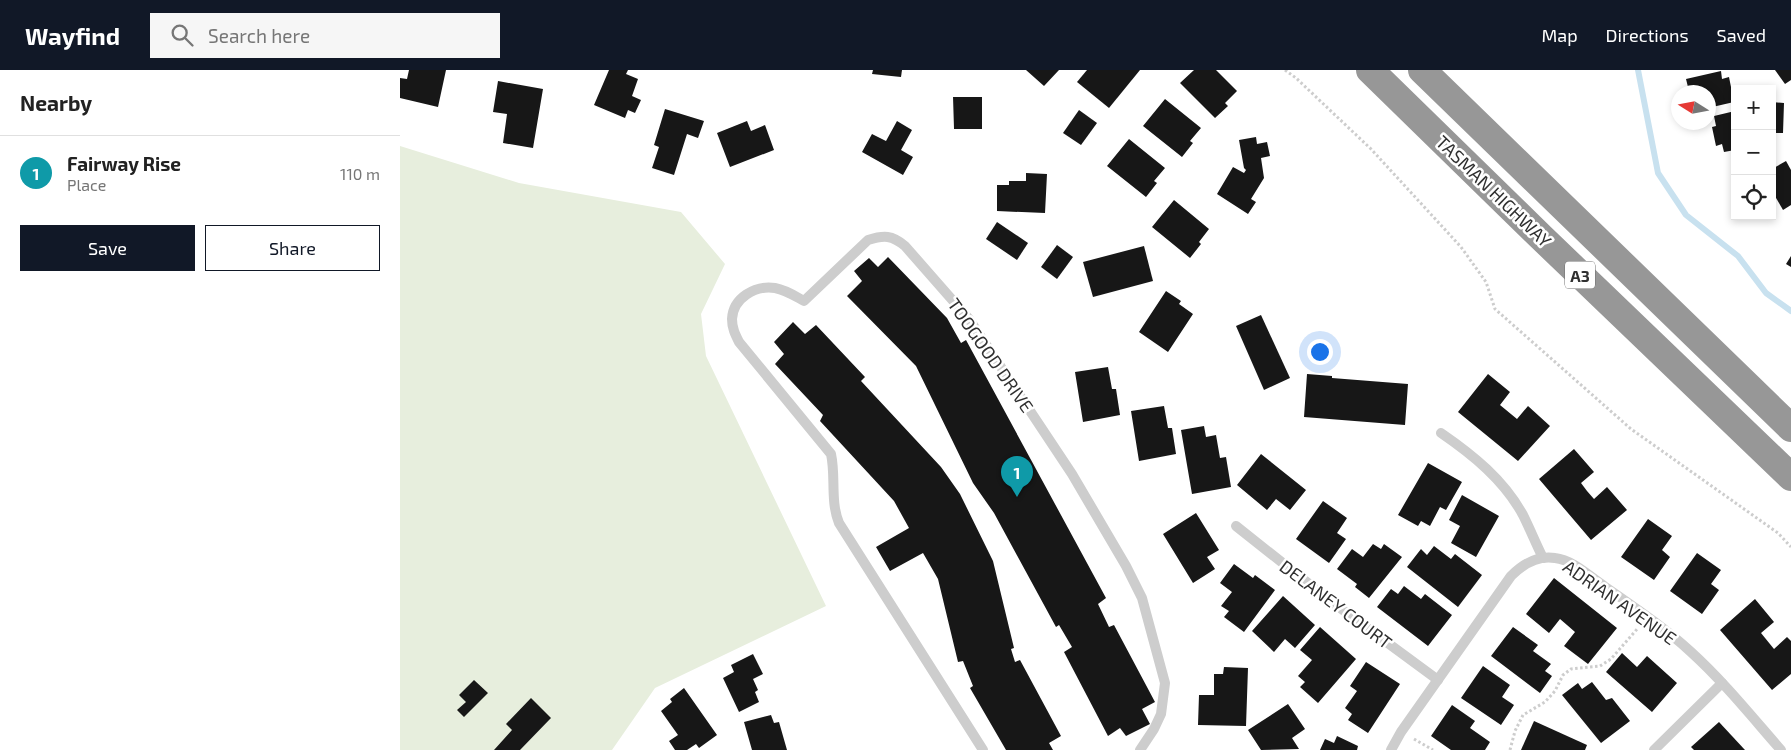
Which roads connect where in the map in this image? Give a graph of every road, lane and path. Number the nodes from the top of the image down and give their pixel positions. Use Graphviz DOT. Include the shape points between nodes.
graph roads {
  1 [pos="1285,70"];
  2 [pos="1370,70"];
  3 [pos="1422,70"];
  4 [pos="1791,428"];
  5 [pos="1441,433"];
  6 [pos="1791,477"];
  7 [pos="1236,526"];
  8 [pos="1791,547"];
  9 [pos="1542,558"];
  10 [pos="1648,616"];
  11 [pos="1438,680"];
  12 [pos="1722,683"];
  13 [pos="1401,732"];
  14 [pos="982,750"];
  15 [pos="1140,750"];
  16 [pos="1392,750"];
  17 [pos="1433,750"];
  18 [pos="1510,750"];
  19 [pos="1654,750"];
  20 [pos="1781,750"];
  1 -- 8 [label="path" via="1371,149 1461,247 1486,282 1496,309 1631,430 1778,533"];
  2 -- 6 [label="highway, TASMAN HIGHWAY / A3"];
  3 -- 4 [label="highway, TASMAN HIGHWAY / A3"];
  5 -- 9 [label="lane" via="1470,453 1501,484 1522,514"];
  7 -- 11 [label="lane, DELANEY COURT"];
  9 -- 10 [label="lane, ADRIAN AVENUE" via="1566,561"];
  9 -- 11 [label="lane, ADRIAN AVENUE" via="1531,560 1511,576"];
  10 -- 12 [label="lane, ADRIAN AVENUE"];
  10 -- 18 [label="path" via="1611,659 1600,666 1571,669 1563,675 1545,702 1523,715"];
  11 -- 13 [label="lane, ADRIAN AVENUE"];
  12 -- 19 [label="lane"];
  12 -- 20 [label="lane, ADRIAN AVENUE"];
  13 -- 16 [label="lane, ADRIAN AVENUE"];
  13 -- 17 [label="path"];
  14 -- 15 [label="lane, TOOGOOD DRIVE" via="839,522 834,509 831,454 739,342 733,330 732,318 741,298 762,288 774,288 804,301 868,240 880,236 889,236 905,246 969,319 1072,474 1126,566 1142,598 1165,682 1162,714"];
}
